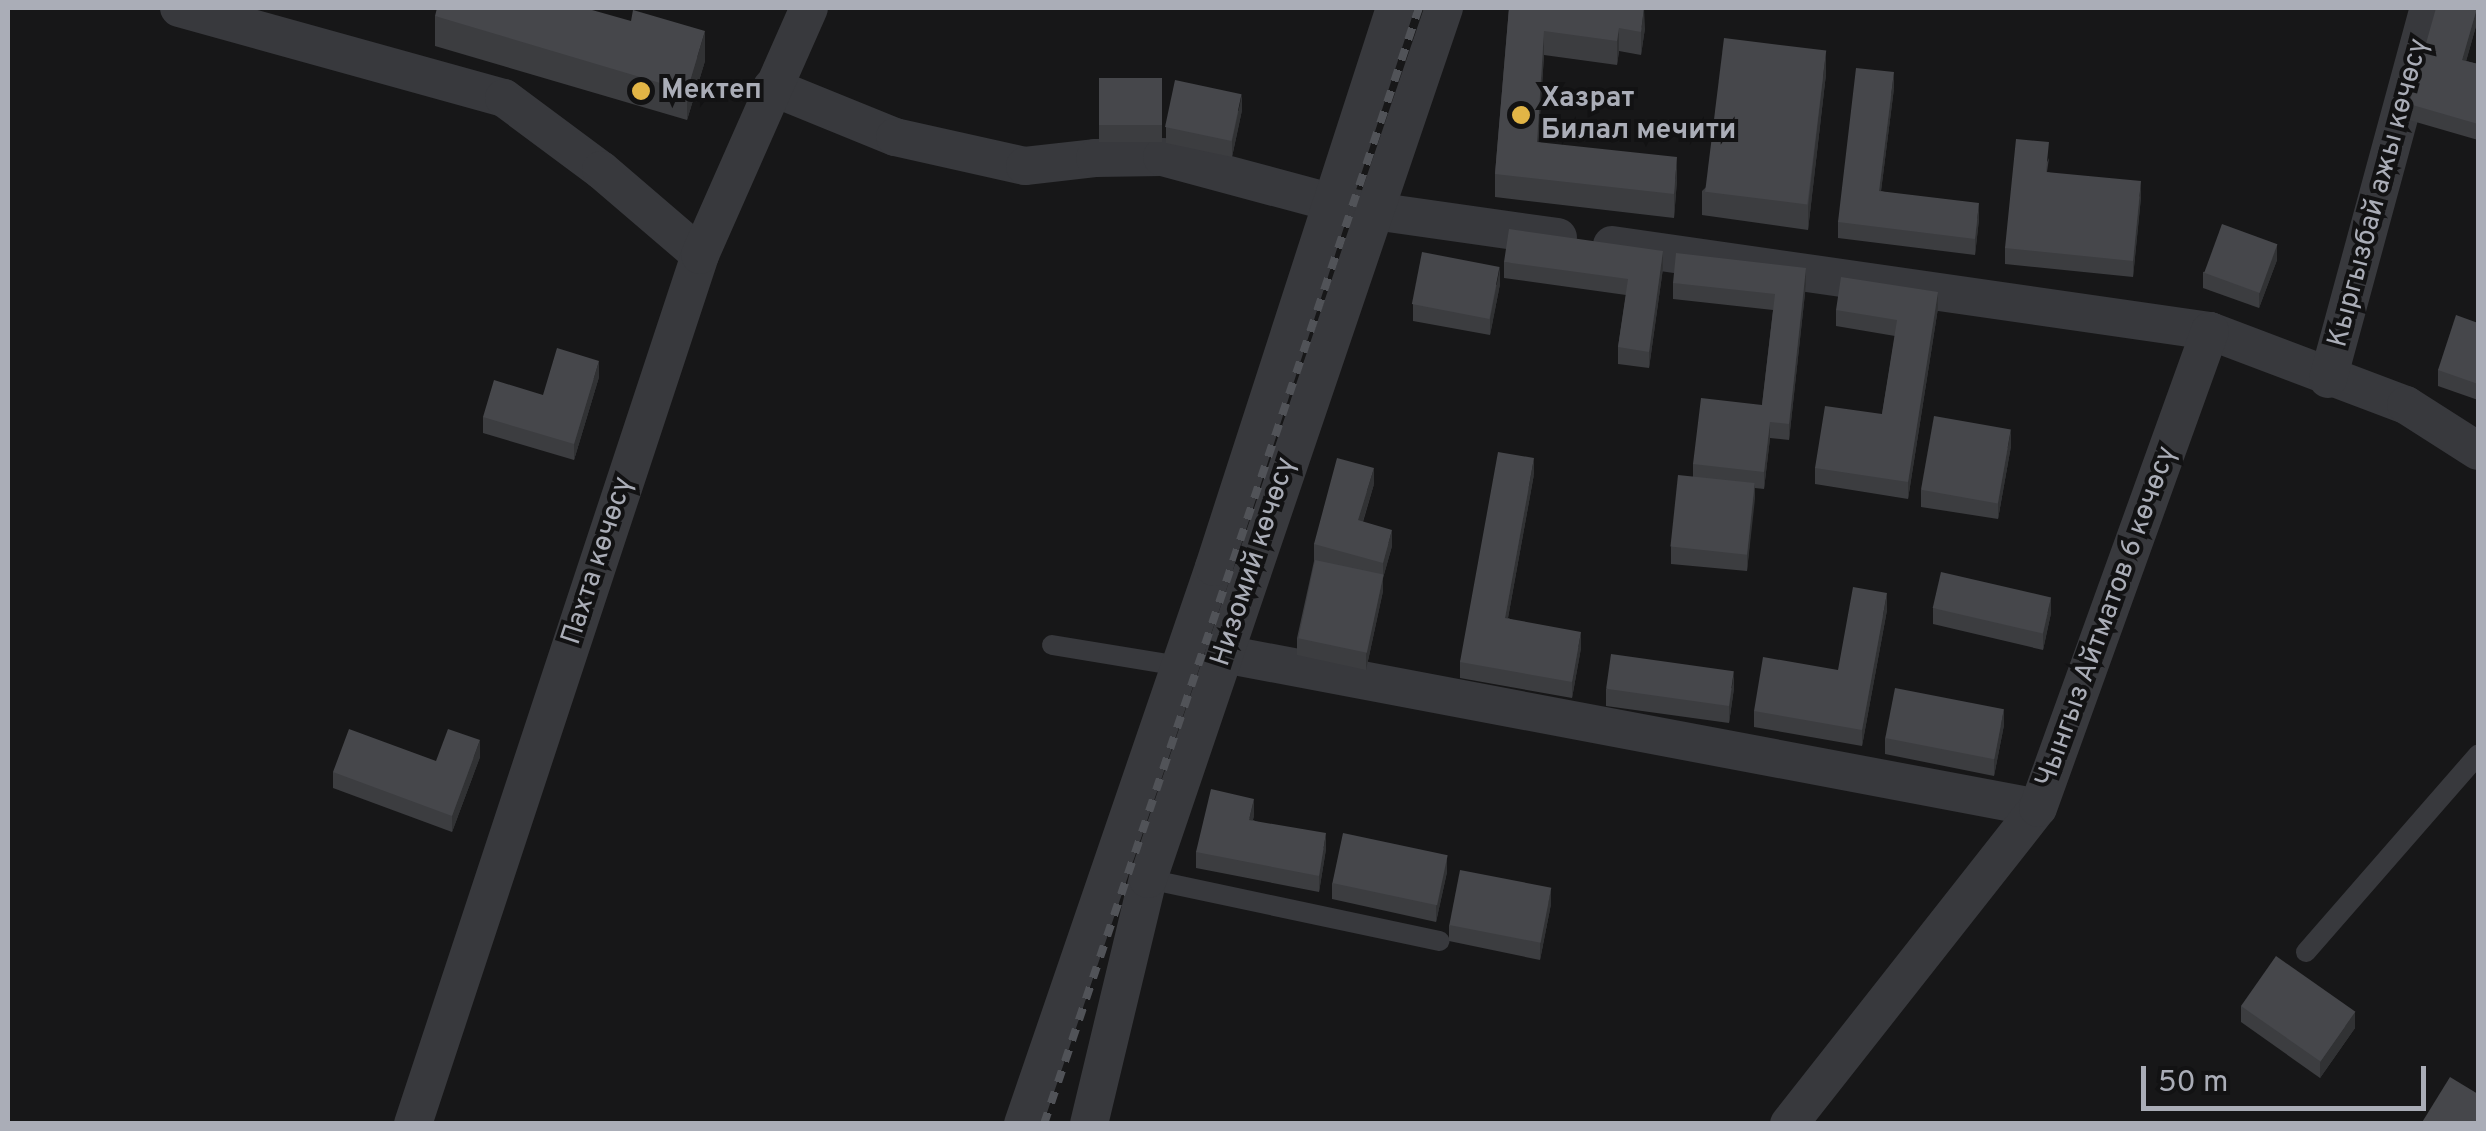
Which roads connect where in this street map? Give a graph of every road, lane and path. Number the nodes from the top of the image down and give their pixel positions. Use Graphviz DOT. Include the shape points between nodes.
graph roads {
  1 [pos="809,8"];
  2 [pos="1395,8"];
  3 [pos="1444,8"];
  4 [pos="2430,8"];
  5 [pos="194,9"];
  6 [pos="772,87"];
  7 [pos="1332,202"];
  8 [pos="1371,211"];
  9 [pos="700,255"];
  10 [pos="2210,331"];
  11 [pos="2328,379"];
  12 [pos="2478,451"];
  13 [pos="1052,645"];
  14 [pos="1224,654"];
  15 [pos="1180,666"];
  16 [pos="2478,755"];
  17 [pos="2038,808"];
  18 [pos="1148,879"];
  19 [pos="1439,941"];
  20 [pos="2306,952"];
  21 [pos="413,1124"];
  22 [pos="1023,1124"];
  23 [pos="1089,1124"];
  24 [pos="1789,1124"];
  1 -- 6 [label="street, Пахта көчөсү"];
  2 -- 7 [label="street"];
  3 -- 8 [label="street, Низомий көчөсү"];
  4 -- 11 [label="street, Кыргызбай ажы көчөсү"];
  5 -- 9 [label="street" via="504,98"];
  6 -- 7 [label="street" via="895,137 1025,166 1162,157"];
  6 -- 9 [label="street, Пахта көчөсү"];
  7 -- 8 [label="street"];
  7 -- 15 [label="street"];
  8 -- 10 [label="street"];
  8 -- 14 [label="street, Низомий көчөсү"];
  9 -- 21 [label="street, Пахта көчөсү"];
  10 -- 11 [label="street"];
  10 -- 17 [label="street, Чынгыз Айтматов 6 көчөсү"];
  11 -- 12 [label="street" via="2406,405"];
  13 -- 15 [label="lane"];
  14 -- 17 [label="street"];
  14 -- 18 [label="street, Низомий көчөсү"];
  15 -- 22 [label="street"];
  16 -- 20 [label="lane"];
  17 -- 24 [label="street, Чынгыз Айтматов 6 көчөсү"];
  18 -- 19 [label="lane"];
  18 -- 23 [label="street, Низомий көчөсү"];
}
